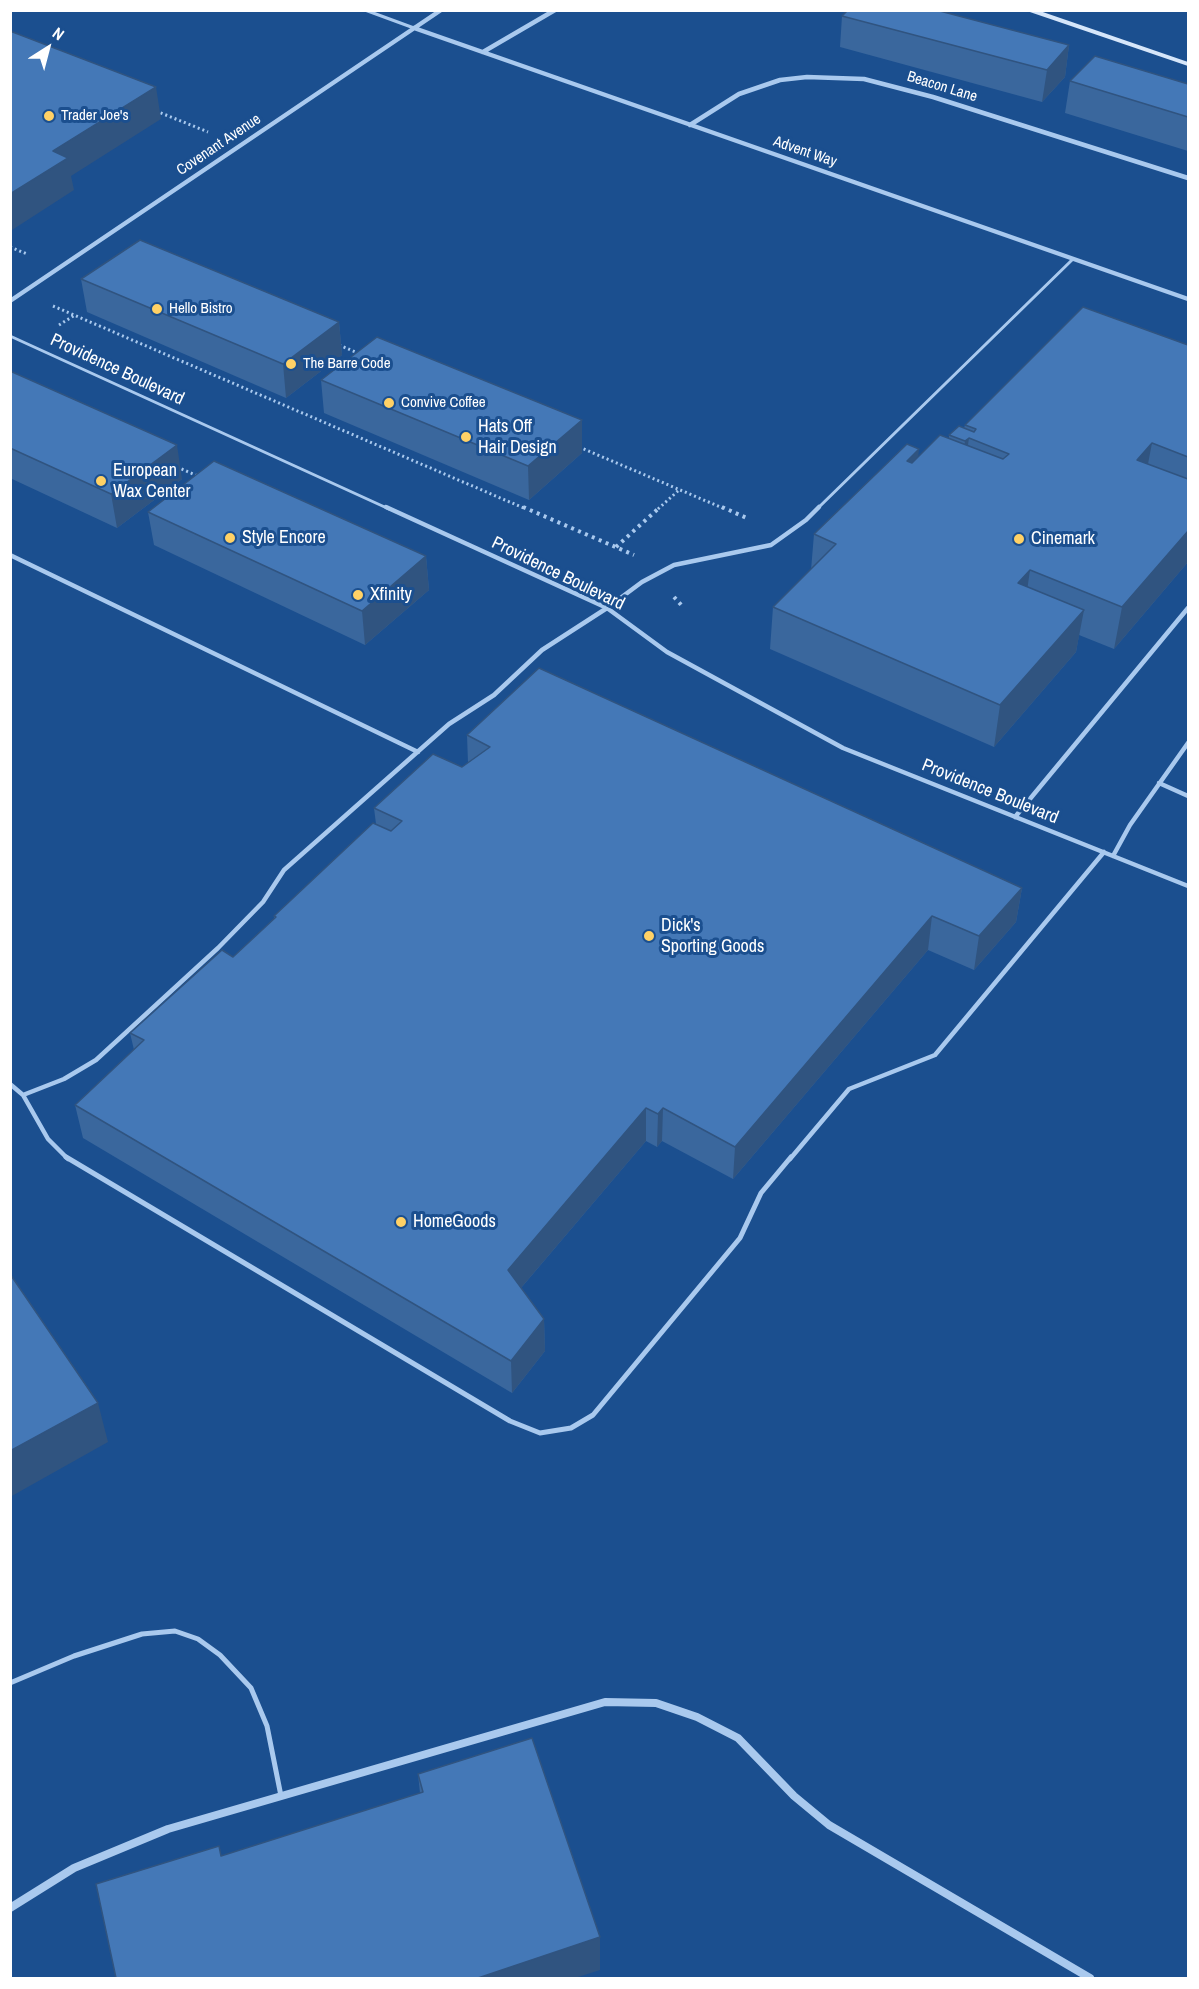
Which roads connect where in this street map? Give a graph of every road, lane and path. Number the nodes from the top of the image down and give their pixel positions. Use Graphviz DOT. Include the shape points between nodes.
graph roads {
  1 [pos="365,10"];
  2 [pos="441,10"];
  3 [pos="555,10"];
  4 [pos="1028,10"];
  5 [pos="414,28"];
  6 [pos="483,52"];
  7 [pos="1188,64"];
  8 [pos="155,111"];
  9 [pos="690,125"];
  10 [pos="209,132"];
  11 [pos="1188,178"];
  12 [pos="10,247"];
  13 [pos="27,254"];
  14 [pos="1073,259"];
  15 [pos="1188,299"];
  16 [pos="10,301"];
  17 [pos="49,304"];
  18 [pos="75,315"];
  19 [pos="59,325"];
  20 [pos="10,336"];
  21 [pos="330,341"];
  22 [pos="363,355"];
  23 [pos="570,443"];
  24 [pos="173,465"];
  25 [pos="206,480"];
  26 [pos="679,490"];
  27 [pos="756,522"];
  28 [pos="616,547"];
  29 [pos="10,555"];
  30 [pos="634,556"];
  31 [pos="674,597"];
  32 [pos="607,608"];
  33 [pos="684,608"];
  34 [pos="1188,608"];
  35 [pos="1188,743"];
  36 [pos="418,752"];
  37 [pos="1159,783"];
  38 [pos="1188,796"];
  39 [pos="1015,817"];
  40 [pos="1104,852"];
  41 [pos="1113,856"];
  42 [pos="1188,886"];
  43 [pos="10,1084"];
  44 [pos="23,1095"];
  45 [pos="10,1683"];
  46 [pos="281,1796"];
  47 [pos="10,1908"];
  48 [pos="1090,1978"];
  1 -- 5 [label="lane"];
  2 -- 5 [label="street, Covenant Avenue"];
  3 -- 6 [label="street"];
  4 -- 7 [label="main road"];
  5 -- 6 [label="street, Advent Way"];
  5 -- 16 [label="street, Covenant Avenue"];
  6 -- 9 [label="street, Advent Way"];
  8 -- 10 [label="path"];
  9 -- 11 [label="street, Beacon Lane" via="739,94 780,80 864,79 894,85"];
  9 -- 14 [label="street, Advent Way"];
  12 -- 13 [label="path"];
  14 -- 15 [label="street, Advent Way"];
  14 -- 32 [label="lane" via="806,520 771,545 674,565"];
  17 -- 18 [label="path"];
  18 -- 19 [label="path"];
  18 -- 28 [label="path"];
  20 -- 32 [label="lane, Providence Boulevard"];
  21 -- 22 [label="path"];
  23 -- 26 [label="path"];
  24 -- 25 [label="path"];
  26 -- 27 [label="path"];
  26 -- 28 [label="path"];
  28 -- 30 [label="path"];
  29 -- 36 [label="lane"];
  31 -- 33 [label="path"];
  32 -- 36 [label="lane" via="542,650 494,695 449,724"];
  32 -- 39 [label="lane, Providence Boulevard" via="668,652 843,748"];
  34 -- 39 [label="lane"];
  35 -- 37 [label="lane"];
  36 -- 44 [label="lane" via="284,870 263,902 218,948 96,1060 64,1079"];
  37 -- 38 [label="lane"];
  37 -- 41 [label="lane"];
  39 -- 40 [label="lane, Providence Boulevard"];
  40 -- 41 [label="lane, Providence Boulevard"];
  40 -- 44 [label="lane" via="935,1054 849,1089 762,1193 740,1238 593,1414 571,1428 540,1433 510,1420 71,1162 48,1139"];
  41 -- 42 [label="lane, Providence Boulevard"];
  43 -- 44 [label="lane"];
  45 -- 46 [label="lane" via="74,1656 142,1634 175,1631 198,1639 220,1655 251,1688 267,1726"];
  46 -- 47 [label="street" via="136,1842 74,1868"];
  46 -- 48 [label="street" via="605,1702 656,1703 697,1717 738,1738 794,1796 829,1825"];
}
